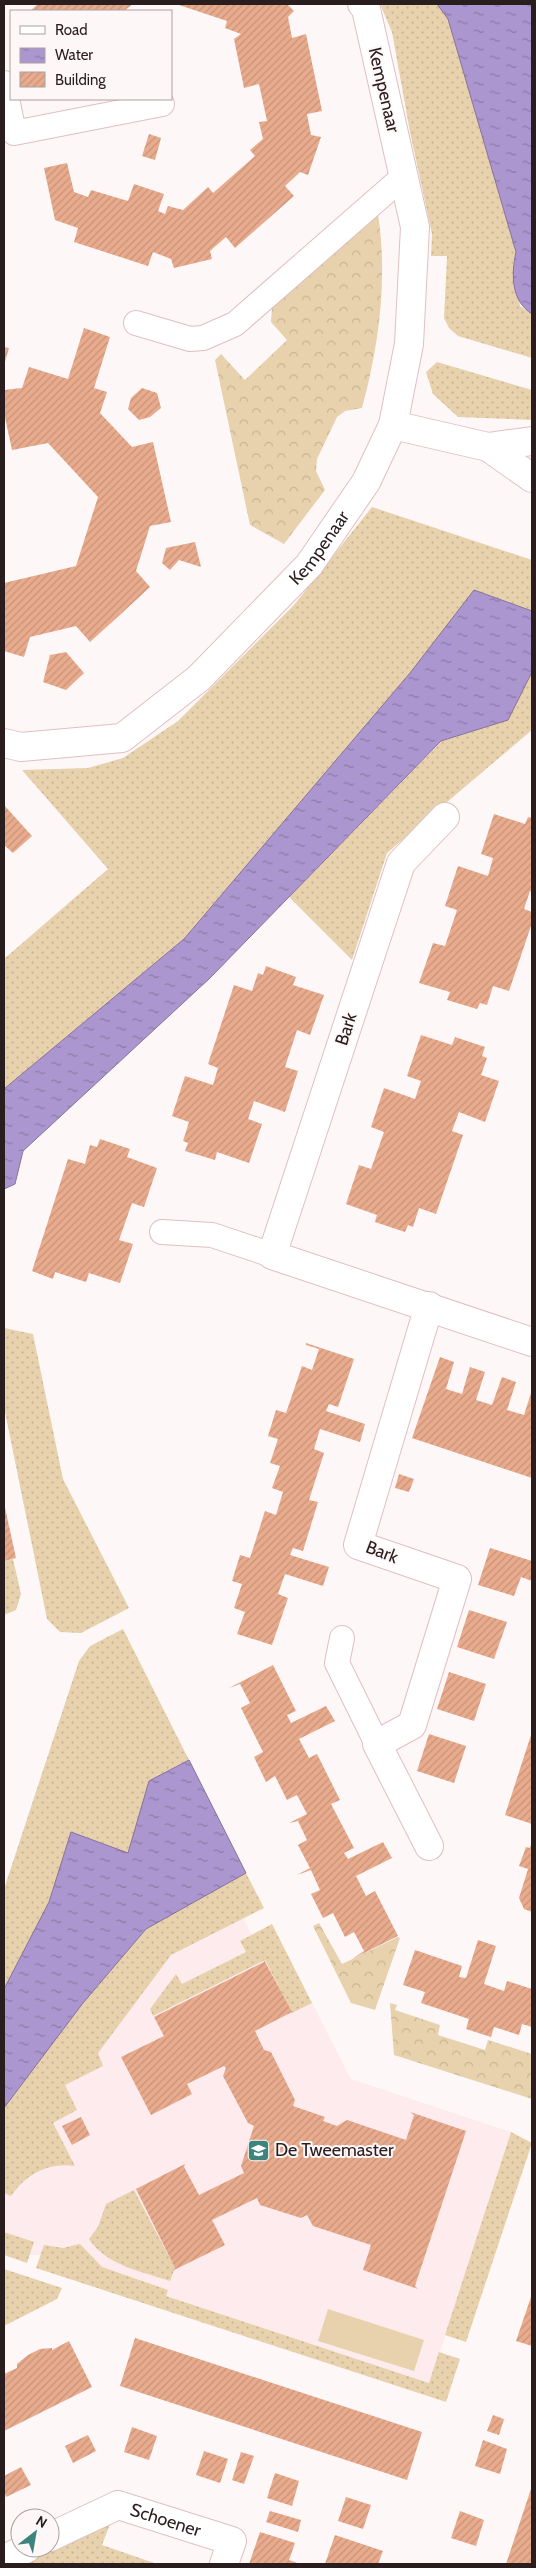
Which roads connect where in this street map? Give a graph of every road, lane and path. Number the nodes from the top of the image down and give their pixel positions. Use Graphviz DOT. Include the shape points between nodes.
graph roads {
  1 [pos="362,4"];
  2 [pos="4,83"];
  3 [pos="162,104"];
  4 [pos="404,177"];
  5 [pos="136,323"];
  6 [pos="393,425"];
  7 [pos="532,441"];
  8 [pos="488,447"];
  9 [pos="532,478"];
  10 [pos="4,743"];
  11 [pos="445,817"];
  12 [pos="162,1232"];
  13 [pos="272,1255"];
  14 [pos="429,1306"];
  15 [pos="532,1342"];
  16 [pos="342,1638"];
  17 [pos="377,1744"];
  18 [pos="429,1846"];
  19 [pos="60,2532"];
  20 [pos="224,2564"];
  1 -- 4 [label="street, Kempenaar" via="366,9"];
  2 -- 3 [label="lane" via="14,132"];
  4 -- 5 [label="lane" via="235,324 203,338 190,339"];
  4 -- 6 [label="street, Kempenaar" via="415,227 409,344"];
  6 -- 8 [label="street"];
  6 -- 10 [label="street, Kempenaar" via="366,482 309,564 199,678 122,738 21,748"];
  7 -- 8 [label="street"];
  8 -- 9 [label="street"];
  11 -- 13 [label="street, Bark" via="401,863"];
  12 -- 13 [label="lane" via="212,1235"];
  13 -- 14 [label="street"];
  14 -- 15 [label="street"];
  14 -- 17 [label="street, Bark" via="358,1545 457,1580 412,1725"];
  16 -- 17 [label="lane" via="337,1663"];
  17 -- 18 [label="street"];
  19 -- 20 [label="street, Schoener" via="118,2505 232,2541"];
}
